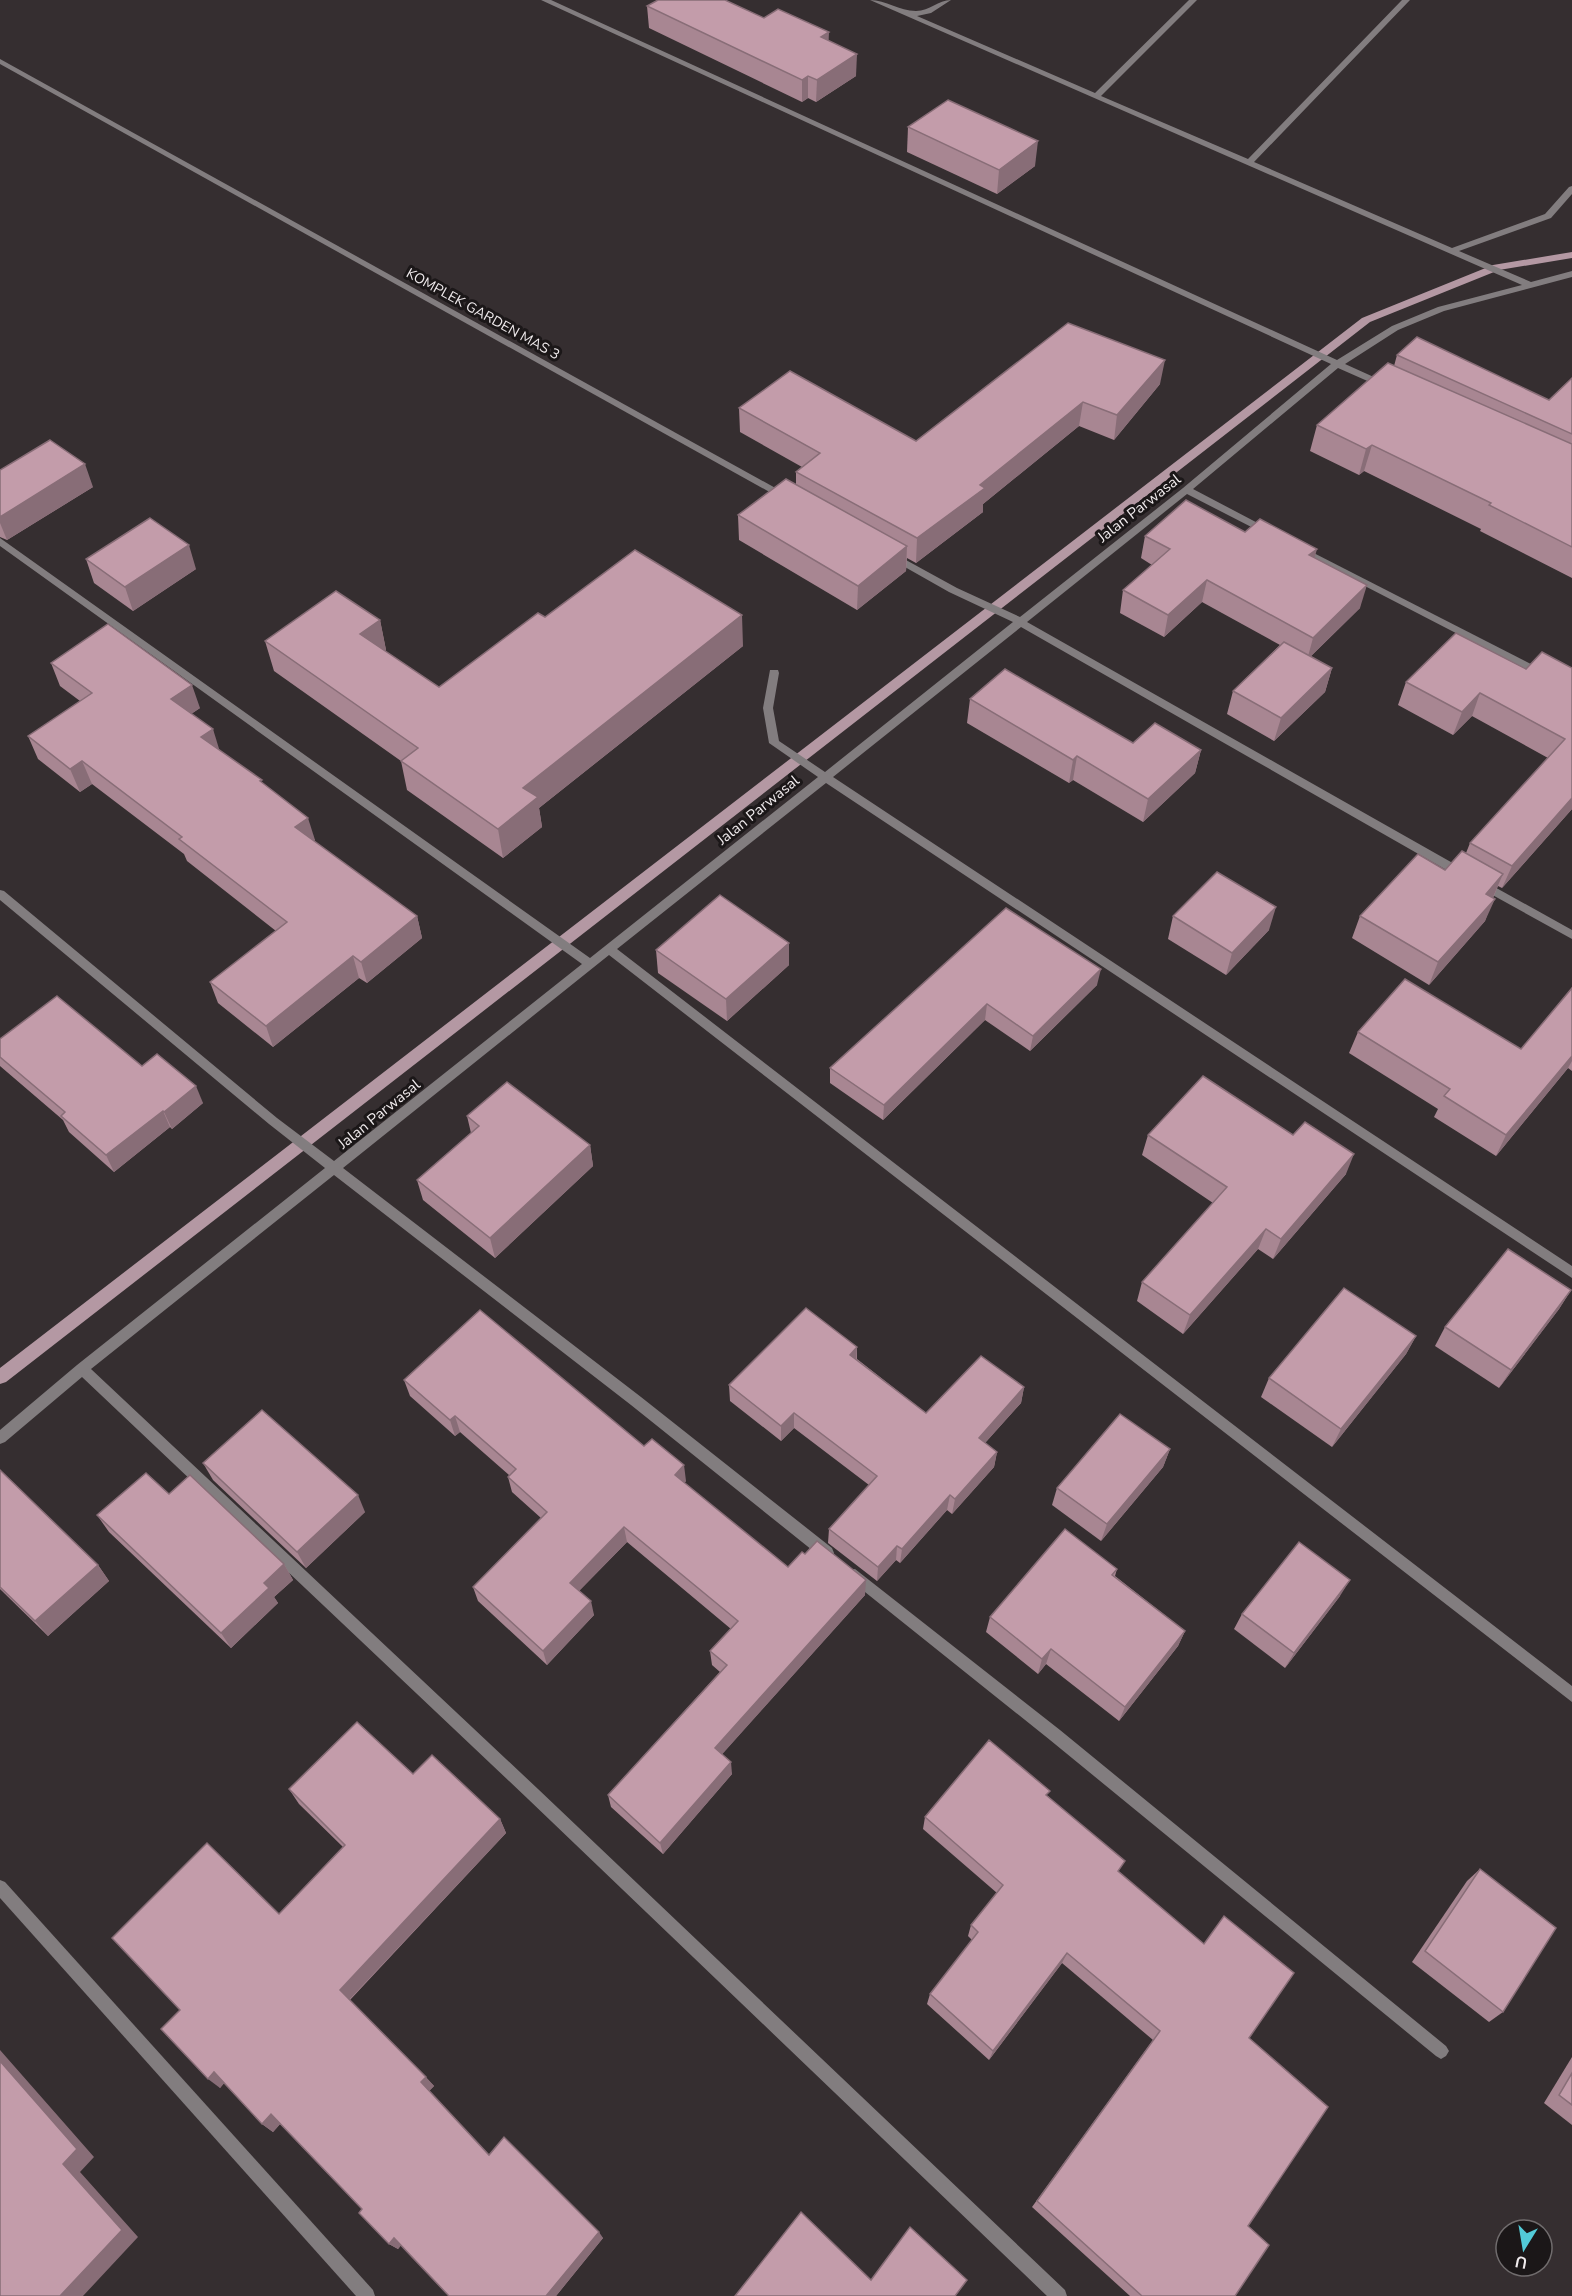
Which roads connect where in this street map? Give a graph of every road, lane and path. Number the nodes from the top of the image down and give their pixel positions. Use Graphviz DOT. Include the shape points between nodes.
graph roads {
  1 [pos="545,0"];
  2 [pos="874,0"];
  3 [pos="947,0"];
  4 [pos="1193,0"];
  5 [pos="1406,0"];
  6 [pos="902,12"];
  7 [pos="0,62"];
  8 [pos="1096,96"];
  9 [pos="1249,163"];
  10 [pos="1572,189"];
  11 [pos="1452,251"];
  12 [pos="1572,274"];
  13 [pos="1532,286"];
  14 [pos="1336,365"];
  15 [pos="1389,388"];
  16 [pos="1186,490"];
  17 [pos="796,503"];
  18 [pos="1280,539"];
  19 [pos="0,542"];
  20 [pos="1291,544"];
  21 [pos="880,549"];
  22 [pos="1019,622"];
  23 [pos="774,673"];
  24 [pos="1572,689"];
  25 [pos="824,777"];
  26 [pos="0,894"];
  27 [pos="1572,935"];
  28 [pos="609,949"];
  29 [pos="590,964"];
  30 [pos="336,1168"];
  31 [pos="1572,1274"];
  32 [pos="82,1369"];
  33 [pos="0,1438"];
  34 [pos="1572,1695"];
  35 [pos="0,1887"];
  36 [pos="1441,2051"];
  37 [pos="367,2296"];
  38 [pos="1059,2296"];
  1 -- 14 [label="street"];
  2 -- 6 [label="street"];
  3 -- 6 [label="street" via="934,12"];
  4 -- 8 [label="street"];
  5 -- 9 [label="street"];
  6 -- 8 [label="street"];
  7 -- 17 [label="street, KOMPLEK GARDEN MAS 3"];
  8 -- 9 [label="street"];
  9 -- 11 [label="street"];
  10 -- 11 [label="street" via="1548,216"];
  11 -- 13 [label="street"];
  12 -- 13 [label="street, Jalan Parwasal"];
  13 -- 14 [label="street, Jalan Parwasal" via="1421,316"];
  14 -- 15 [label="street"];
  14 -- 16 [label="street, Jalan Parwasal"];
  16 -- 18 [label="street"];
  16 -- 22 [label="street, Jalan Parwasal"];
  19 -- 29 [label="street"];
  20 -- 24 [label="street"];
  21 -- 22 [label="street"];
  22 -- 25 [label="street, Jalan Parwasal"];
  22 -- 27 [label="street"];
  23 -- 25 [label="street" via="768,708 774,743"];
  25 -- 28 [label="street, Jalan Parwasal"];
  25 -- 31 [label="street"];
  26 -- 30 [label="street" via="273,1121"];
  28 -- 29 [label="street, Jalan Parwasal"];
  28 -- 34 [label="street"];
  29 -- 30 [label="street, Jalan Parwasal"];
  30 -- 32 [label="street, Jalan Parwasal"];
  30 -- 36 [label="street" via="1055,1735"];
  32 -- 33 [label="street, Jalan Parwasal"];
  32 -- 38 [label="street"];
  35 -- 37 [label="street"];
}
